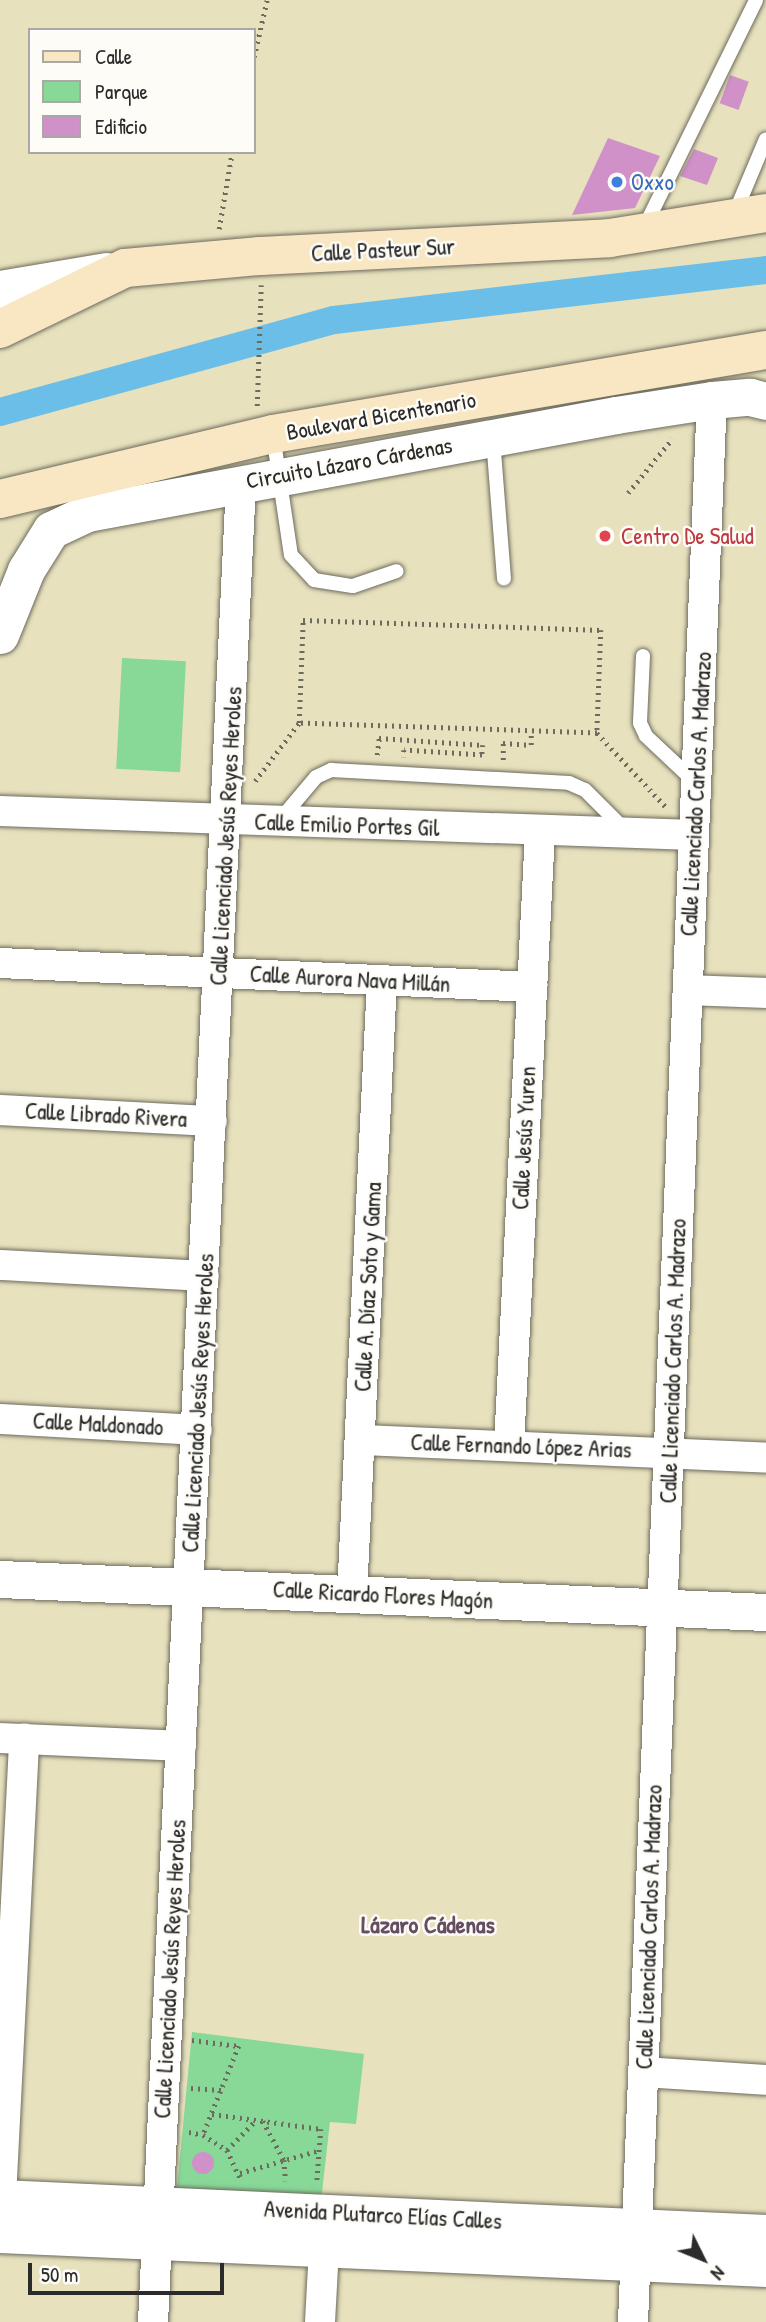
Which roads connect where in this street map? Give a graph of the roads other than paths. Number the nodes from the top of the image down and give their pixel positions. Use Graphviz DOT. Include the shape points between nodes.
graph roads {
  1 [pos="756,0"];
  2 [pos="766,139"];
  3 [pos="749,216"];
  4 [pos="641,234"];
  5 [pos="125,268"];
  6 [pos="0,289"];
  7 [pos="0,329"];
  8 [pos="765,350"];
  9 [pos="718,359"];
  10 [pos="712,400"];
  11 [pos="766,401"];
  12 [pos="616,415"];
  13 [pos="273,434"];
  14 [pos="493,437"];
  15 [pos="277,475"];
  16 [pos="241,483"];
  17 [pos="0,499"];
  18 [pos="397,571"];
  19 [pos="504,579"];
  20 [pos="0,635"];
  21 [pos="643,656"];
  22 [pos="696,783"];
  23 [pos="0,811"];
  24 [pos="227,822"];
  25 [pos="277,823"];
  26 [pos="540,831"];
  27 [pos="628,833"];
  28 [pos="694,835"];
  29 [pos="0,963"];
  30 [pos="219,973"];
  31 [pos="382,981"];
  32 [pos="532,988"];
  33 [pos="688,990"];
  34 [pos="766,993"];
  35 [pos="0,1110"];
  36 [pos="212,1121"];
  37 [pos="0,1265"];
  38 [pos="204,1276"];
  39 [pos="0,1419"];
  40 [pos="197,1430"];
  41 [pos="361,1440"];
  42 [pos="509,1446"];
  43 [pos="669,1452"];
  44 [pos="766,1458"];
  45 [pos="0,1578"];
  46 [pos="189,1587"];
  47 [pos="352,1594"];
  48 [pos="663,1608"];
  49 [pos="766,1612"];
  50 [pos="12,1738"];
  51 [pos="181,1746"];
  52 [pos="8,1891"];
  53 [pos="4,2045"];
  54 [pos="643,2072"];
  55 [pos="766,2080"];
  56 [pos="1,2198"];
  57 [pos="159,2205"];
  58 [pos="766,2233"];
  59 [pos="0,2234"];
  60 [pos="157,2241"];
  61 [pos="636,2245"];
  62 [pos="324,2248"];
  63 [pos="766,2268"];
  64 [pos="153,2322"];
  65 [pos="320,2322"];
  66 [pos="633,2322"];
  1 -- 4 [label="lane"];
  2 -- 3 [label="lane"];
  3 -- 4 [label="main road, Calle Pasteur Sur"];
  4 -- 5 [label="main road, Calle Pasteur Sur"];
  5 -- 6 [label="street, Calle Pasteur Sur"];
  5 -- 7 [label="main road"];
  8 -- 9 [label="main road, Boulevard Bicentenario"];
  8 -- 11 [label="street" via="758,371"];
  9 -- 12 [label="street" via="633,399"];
  9 -- 13 [label="main road, Boulevard Bicentenario"];
  10 -- 11 [label="street, Circuito Lázaro Cárdenas" via="750,397"];
  10 -- 12 [label="street, Circuito Lázaro Cárdenas"];
  10 -- 22 [label="street, Calle Licenciado Carlos A. Madrazo"];
  12 -- 14 [label="street, Circuito Lázaro Cárdenas"];
  13 -- 15 [label="lane"];
  13 -- 17 [label="main road, Boulevard Bicentenario"];
  14 -- 15 [label="street, Circuito Lázaro Cárdenas"];
  14 -- 19 [label="lane"];
  15 -- 16 [label="street, Circuito Lázaro Cárdenas"];
  15 -- 18 [label="lane" via="291,555 314,580 353,586"];
  16 -- 20 [label="street, Circuito Lázaro Cárdenas" via="87,513 51,530 26,570"];
  16 -- 24 [label="street, Calle Licenciado Jesús Reyes Heroles"];
  21 -- 22 [label="lane" via="640,723 646,737"];
  22 -- 28 [label="street, Calle Licenciado Carlos A. Madrazo"];
  23 -- 24 [label="street, Calle Emilio Portes Gil"];
  24 -- 25 [label="street, Calle Emilio Portes Gil"];
  24 -- 30 [label="street, Calle Licenciado Jesús Reyes Heroles"];
  25 -- 26 [label="street, Calle Emilio Portes Gil"];
  25 -- 27 [label="lane" via="316,778 331,770 569,783 585,790"];
  26 -- 27 [label="street, Calle Emilio Portes Gil"];
  26 -- 32 [label="street, Calle Jesús Yuren"];
  27 -- 28 [label="street, Calle Emilio Portes Gil"];
  28 -- 33 [label="street, Calle Licenciado Carlos A. Madrazo"];
  29 -- 30 [label="street, Calle Aurora Nava Millán"];
  30 -- 31 [label="street, Calle Aurora Nava Millán"];
  30 -- 36 [label="street, Calle Licenciado Jesús Reyes Heroles"];
  31 -- 32 [label="street, Calle Aurora Nava Millán"];
  31 -- 41 [label="street, Calle A. Díaz Soto y Gama"];
  32 -- 42 [label="street, Calle Jesús Yuren"];
  33 -- 34 [label="street"];
  33 -- 43 [label="street, Calle Licenciado Carlos A. Madrazo"];
  35 -- 36 [label="street, Calle Librado Rivera"];
  36 -- 38 [label="street, Calle Licenciado Jesús Reyes Heroles"];
  37 -- 38 [label="street"];
  38 -- 40 [label="street, Calle Licenciado Jesús Reyes Heroles"];
  39 -- 40 [label="street, Calle Maldonado"];
  40 -- 46 [label="street, Calle Licenciado Jesús Reyes Heroles"];
  41 -- 42 [label="street, Calle Fernando López Arias"];
  41 -- 47 [label="street, Calle A. Díaz Soto y Gama"];
  42 -- 43 [label="street, Calle Fernando López Arias"];
  43 -- 44 [label="street, Calle Fernando López Arias"];
  43 -- 48 [label="street, Calle Licenciado Carlos A. Madrazo"];
  45 -- 46 [label="street, Calle Ricardo Flores Magón"];
  46 -- 47 [label="street, Calle Ricardo Flores Magón"];
  46 -- 51 [label="street, Calle Licenciado Jesús Reyes Heroles"];
  47 -- 48 [label="street, Calle Ricardo Flores Magón"];
  48 -- 49 [label="street, Calle Ricardo Flores Magón"];
  48 -- 54 [label="street, Calle Licenciado Carlos A. Madrazo"];
  50 -- 51 [label="street"];
  50 -- 52 [label="street"];
  51 -- 57 [label="street, Calle Licenciado Jesús Reyes Heroles"];
  52 -- 53 [label="street"];
  53 -- 56 [label="street"];
  54 -- 55 [label="street"];
  54 -- 61 [label="street, Calle Licenciado Carlos A. Madrazo"];
  56 -- 57 [label="street, Avenida Plutarco Elías Calles"];
  57 -- 60 [label="street, Calle Licenciado Jesús Reyes Heroles"];
  57 -- 61 [label="street, Avenida Plutarco Elías Calles" via="241,2191 301,2211"];
  58 -- 61 [label="street, Avenida Plutarco Elías Calles"];
  59 -- 60 [label="street, Avenida Plutarco Elías Calles"];
  60 -- 62 [label="street, Avenida Plutarco Elías Calles"];
  60 -- 64 [label="street, Calle Licenciado Jesús Reyes Heroles"];
  61 -- 62 [label="street, Avenida Plutarco Elías Calles"];
  61 -- 63 [label="street, Avenida Plutarco Elías Calles"];
  61 -- 66 [label="street, Calle Licenciado Carlos A. Madrazo"];
  62 -- 65 [label="street"];
}
